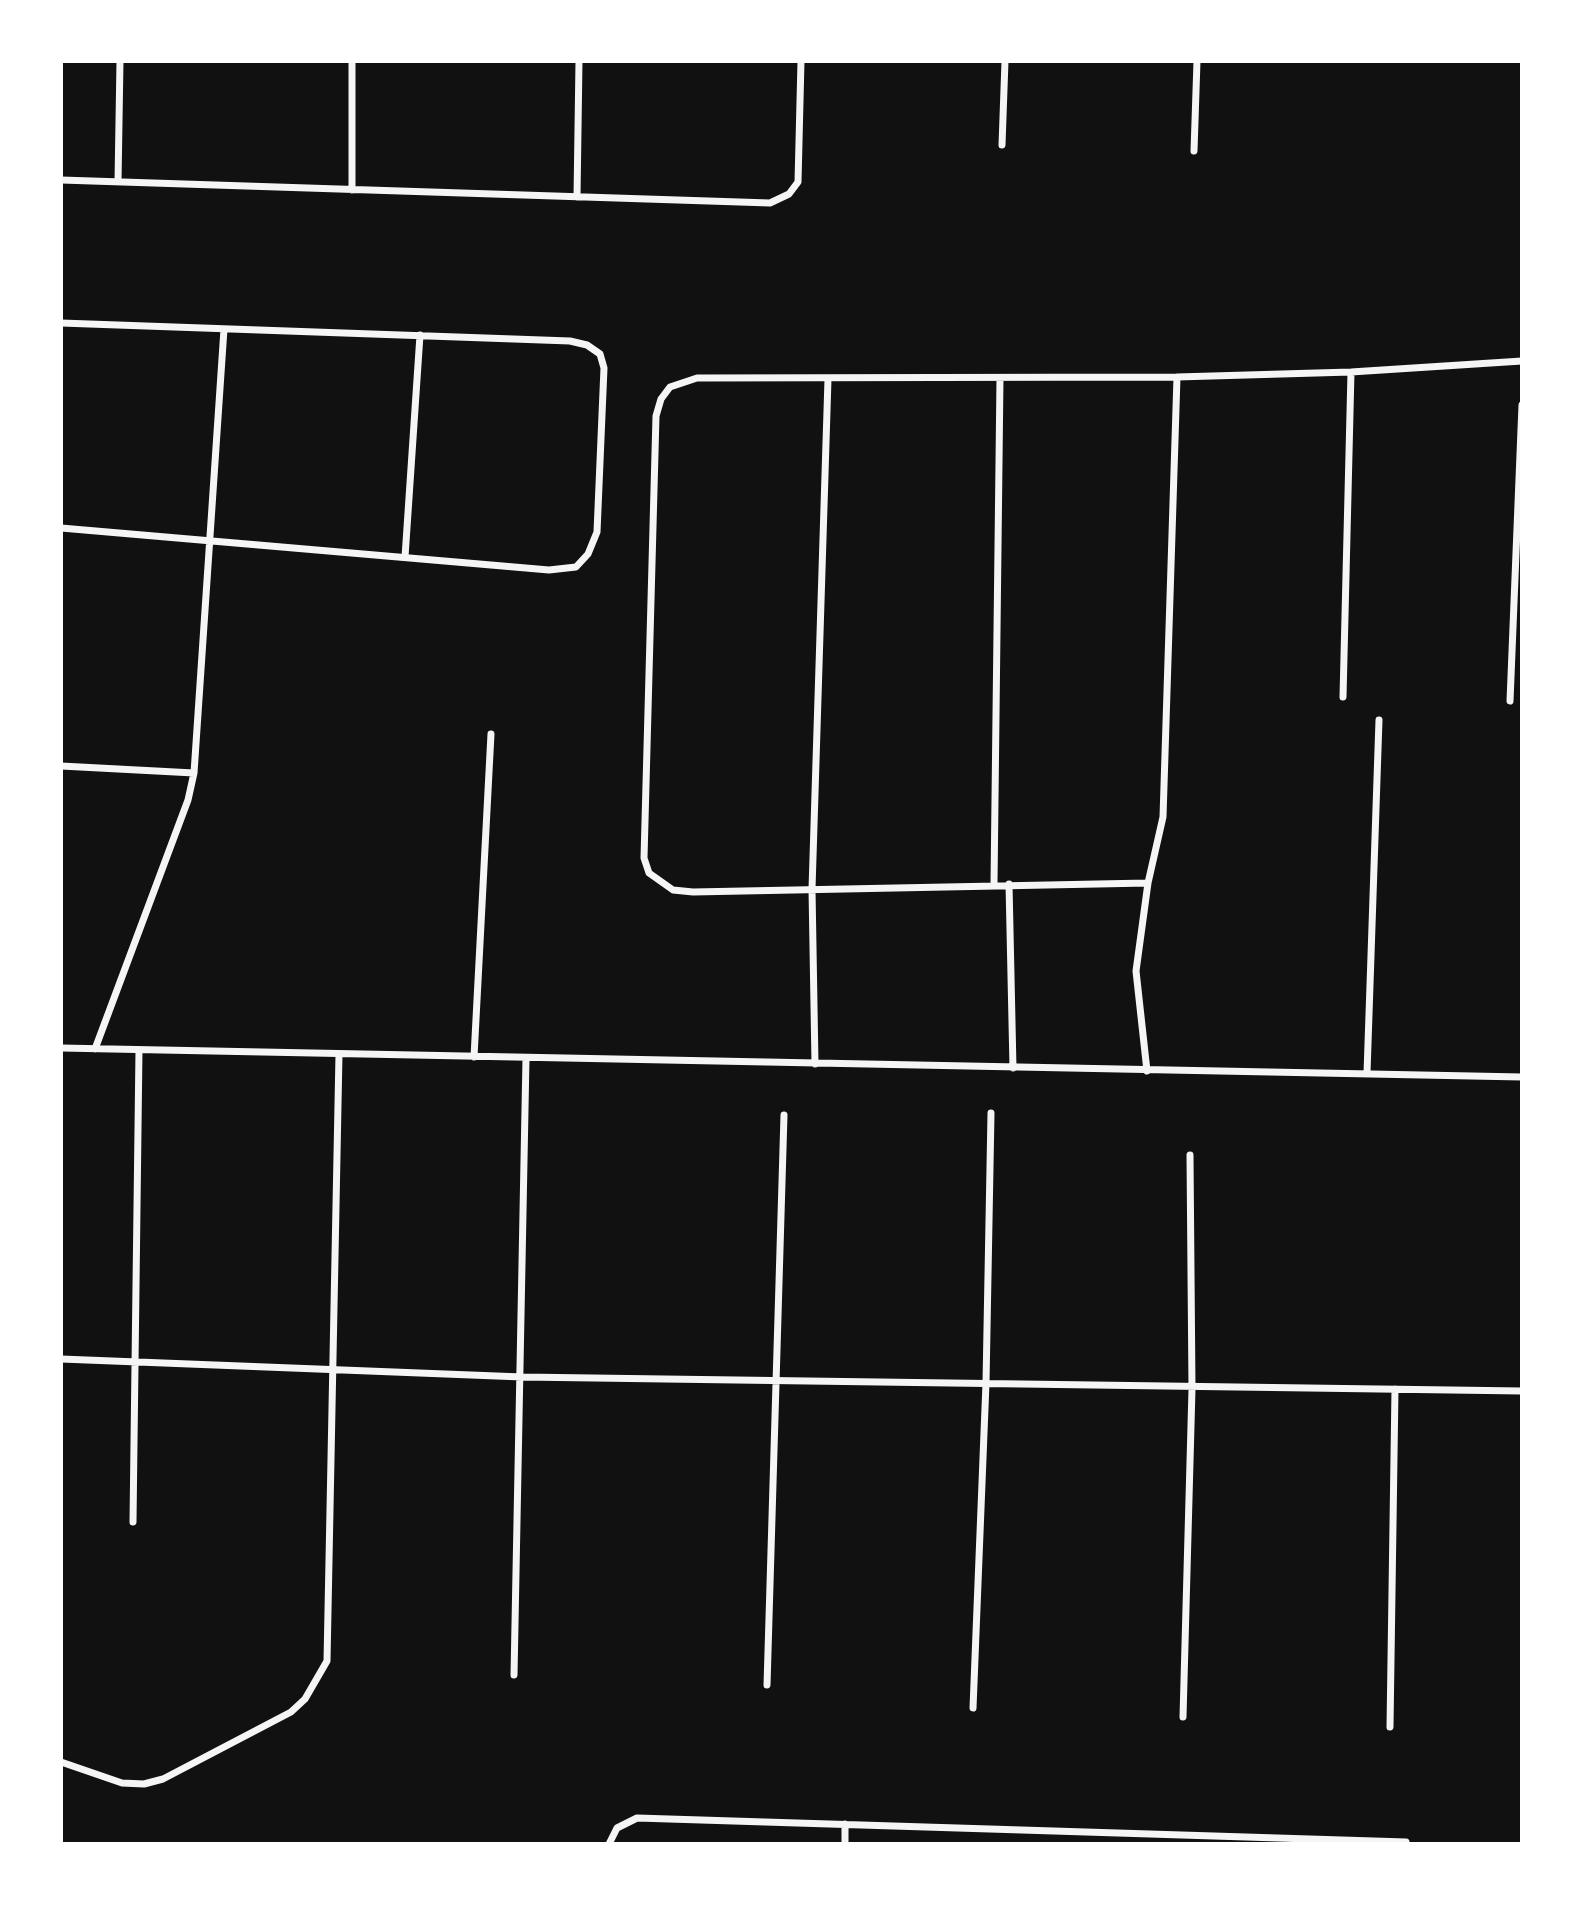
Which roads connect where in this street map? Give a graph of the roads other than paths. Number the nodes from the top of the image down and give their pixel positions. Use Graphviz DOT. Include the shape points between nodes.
graph roads {
  1 [pos="120,61"];
  2 [pos="352,61"];
  3 [pos="579,61"];
  4 [pos="801,61"];
  5 [pos="1005,61"];
  6 [pos="1197,61"];
  7 [pos="1002,145"];
  8 [pos="1194,151"];
  9 [pos="61,180"];
  10 [pos="118,182"];
  11 [pos="352,190"];
  12 [pos="577,197"];
  13 [pos="61,323"];
  14 [pos="224,329"];
  15 [pos="420,335"];
  16 [pos="1522,360"];
  17 [pos="1351,372"];
  18 [pos="1177,377"];
  19 [pos="1000,378"];
  20 [pos="828,379"];
  21 [pos="1522,405"];
  22 [pos="61,528"];
  23 [pos="209,539"];
  24 [pos="405,557"];
  25 [pos="1343,697"];
  26 [pos="1510,701"];
  27 [pos="1379,720"];
  28 [pos="491,734"];
  29 [pos="61,766"];
  30 [pos="194,773"];
  31 [pos="1147,883"];
  32 [pos="994,884"];
  33 [pos="1009,884"];
  34 [pos="812,889"];
  35 [pos="61,1048"];
  36 [pos="95,1049"];
  37 [pos="139,1050"];
  38 [pos="339,1054"];
  39 [pos="474,1057"];
  40 [pos="526,1058"];
  41 [pos="816,1064"];
  42 [pos="1013,1068"];
  43 [pos="1147,1071"];
  44 [pos="1367,1073"];
  45 [pos="1522,1077"];
  46 [pos="991,1113"];
  47 [pos="784,1115"];
  48 [pos="1190,1155"];
  49 [pos="61,1359"];
  50 [pos="135,1362"];
  51 [pos="332,1369"];
  52 [pos="522,1377"];
  53 [pos="776,1381"];
  54 [pos="986,1383"];
  55 [pos="1192,1389"];
  56 [pos="1395,1389"];
  57 [pos="1522,1391"];
  58 [pos="133,1522"];
  59 [pos="514,1675"];
  60 [pos="767,1685"];
  61 [pos="973,1708"];
  62 [pos="1182,1717"];
  63 [pos="1390,1727"];
  64 [pos="61,1762"];
  65 [pos="845,1824"];
  66 [pos="1098,1832"];
  67 [pos="1338,1842"];
  68 [pos="1406,1842"];
  69 [pos="609,1844"];
  70 [pos="845,1844"];
  71 [pos="1098,1844"];
  1 -- 10 [label="street"];
  2 -- 11 [label="street"];
  3 -- 12 [label="street"];
  4 -- 12 [label="street" via="798,182 781,200"];
  5 -- 7 [label="street"];
  6 -- 8 [label="street"];
  9 -- 10 [label="street"];
  10 -- 11 [label="street"];
  11 -- 12 [label="street"];
  13 -- 14 [label="street"];
  14 -- 15 [label="street"];
  14 -- 23 [label="street"];
  15 -- 24 [label="street"];
  15 -- 24 [label="street" via="570,341 600,354 604,368 597,532 588,554 576,567 549,570"];
  16 -- 17 [label="street"];
  17 -- 18 [label="street"];
  17 -- 25 [label="street"];
  18 -- 19 [label="street"];
  18 -- 31 [label="street" via="1163,817"];
  19 -- 20 [label="street"];
  19 -- 32 [label="street"];
  20 -- 34 [label="street"];
  20 -- 34 [label="street" via="681,381 661,399 656,416 644,858 649,873 673,890"];
  21 -- 26 [label="street"];
  22 -- 23 [label="street"];
  23 -- 24 [label="street"];
  23 -- 30 [label="street"];
  27 -- 44 [label="street"];
  28 -- 39 [label="street"];
  29 -- 30 [label="street"];
  30 -- 36 [label="street"];
  31 -- 33 [label="street"];
  31 -- 43 [label="street" via="1136,971"];
  32 -- 33 [label="street"];
  32 -- 34 [label="street"];
  33 -- 42 [label="street"];
  34 -- 41 [label="street"];
  35 -- 36 [label="street"];
  36 -- 37 [label="street"];
  37 -- 38 [label="street"];
  37 -- 50 [label="street"];
  38 -- 39 [label="street"];
  38 -- 51 [label="street"];
  39 -- 40 [label="street"];
  40 -- 41 [label="street"];
  40 -- 52 [label="street"];
  41 -- 42 [label="street"];
  42 -- 43 [label="street"];
  43 -- 44 [label="street"];
  44 -- 45 [label="street"];
  46 -- 54 [label="street"];
  47 -- 53 [label="street"];
  48 -- 55 [label="street"];
  49 -- 50 [label="street"];
  50 -- 51 [label="street"];
  50 -- 58 [label="street"];
  51 -- 52 [label="street"];
  51 -- 64 [label="street" via="327,1661 311,1690 291,1712 163,1779 122,1783"];
  52 -- 53 [label="street"];
  52 -- 59 [label="street"];
  53 -- 54 [label="street"];
  53 -- 60 [label="street"];
  54 -- 55 [label="street"];
  54 -- 61 [label="street"];
  55 -- 56 [label="street"];
  55 -- 62 [label="street"];
  56 -- 57 [label="street"];
  56 -- 63 [label="street"];
  65 -- 66 [label="street"];
  65 -- 69 [label="street" via="637,1818 617,1828"];
  65 -- 70 [label="street"];
  66 -- 67 [label="street"];
  66 -- 71 [label="street"];
  67 -- 68 [label="street"];
}
